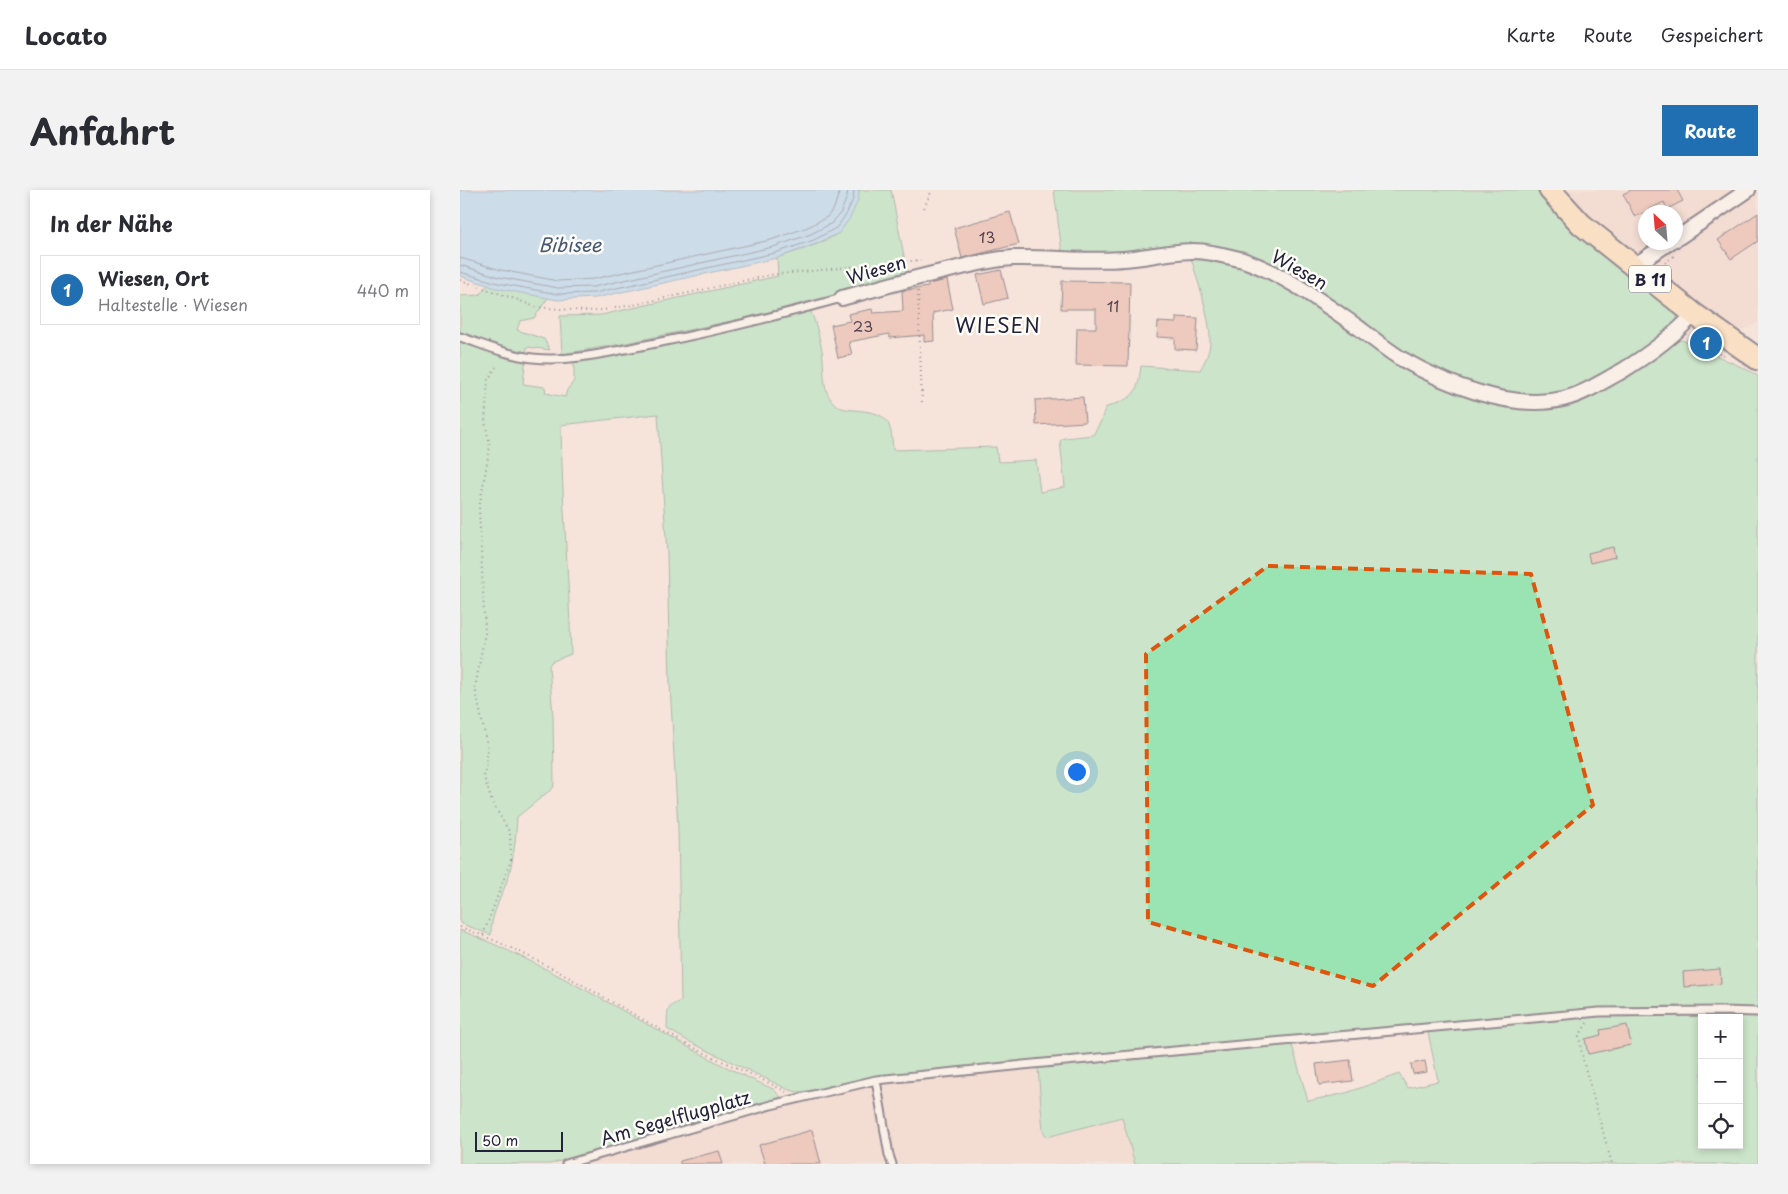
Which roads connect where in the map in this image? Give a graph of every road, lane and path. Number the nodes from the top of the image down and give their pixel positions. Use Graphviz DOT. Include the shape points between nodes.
graph roads {
  1 [pos="932,190"];
  2 [pos="1550,190"];
  3 [pos="1748,190"];
  4 [pos="924,208"];
  5 [pos="1683,239"];
  6 [pos="1665,250"];
  7 [pos="1672,250"];
  8 [pos="921,260"];
  9 [pos="1634,266"];
  10 [pos="1659,267"];
  11 [pos="922,276"];
  12 [pos="460,280"];
  13 [pos="842,298"];
  14 [pos="1694,314"];
  15 [pos="1676,333"];
  16 [pos="460,337"];
  17 [pos="1730,359"];
  18 [pos="1758,359"];
  19 [pos="496,368"];
  20 [pos="922,404"];
  21 [pos="460,927"];
  22 [pos="483,935"];
  23 [pos="1593,1012"];
  24 [pos="1758,1012"];
  25 [pos="876,1080"];
  26 [pos="793,1100"];
  27 [pos="566,1164"];
  28 [pos="892,1164"];
  29 [pos="1612,1164"];
  1 -- 4 [label="path"];
  2 -- 9 [label="main road, B 11" via="1581,224"];
  3 -- 5 [label="street"];
  6 -- 9 [label="street"];
  7 -- 10 [label="path"];
  8 -- 12 [label="path" via="770,275 594,311 535,307"];
  9 -- 14 [label="main road, B 11"];
  11 -- 13 [label="street, Wiesen"];
  11 -- 15 [label="street, Wiesen" via="1012,258 1125,259 1178,252 1208,252 1242,260 1279,276 1400,357 1445,380 1496,397 1530,402 1563,399 1585,390 1633,364"];
  11 -- 20 [label="path" via="918,288"];
  13 -- 16 [label="lane" via="745,324 571,358 534,358"];
  14 -- 15 [label="street, Wiesen"];
  14 -- 18 [label="main road, B 11"];
  15 -- 17 [label="path"];
  19 -- 22 [label="path" via="488,380 485,422 490,446 480,509 486,633 475,688 488,748 484,777 492,802 510,834 511,860"];
  21 -- 22 [label="path"];
  22 -- 26 [label="path" via="598,993 682,1042 787,1092"];
  23 -- 24 [label="lane, Am Segelflugplatz"];
  23 -- 25 [label="lane, Am Segelflugplatz"];
  23 -- 29 [label="path" via="1579,1036"];
  25 -- 26 [label="lane, Am Segelflugplatz"];
  25 -- 28 [label="lane"];
  26 -- 27 [label="lane, Am Segelflugplatz"];
}
